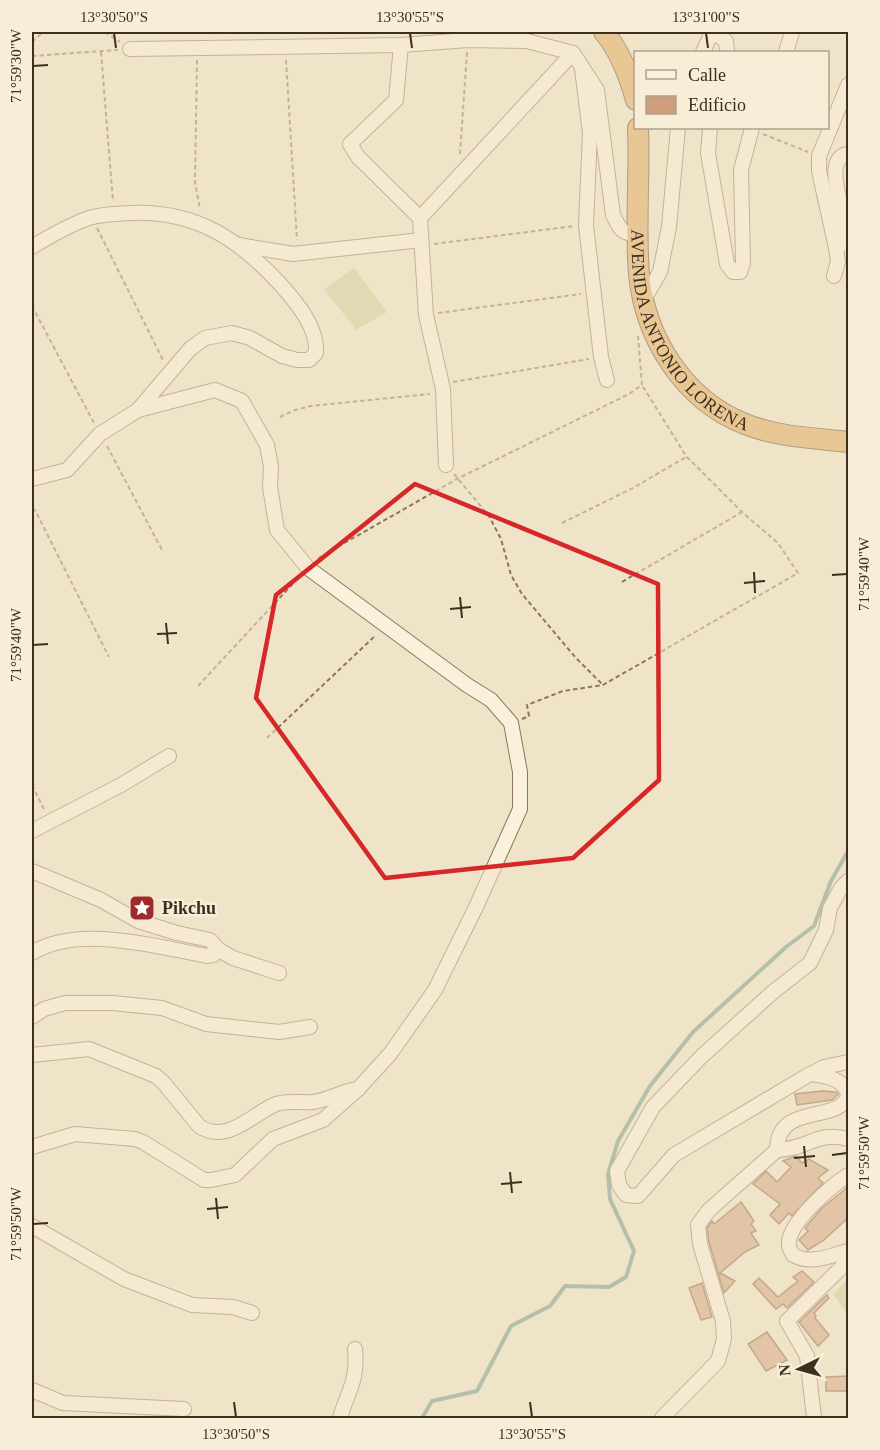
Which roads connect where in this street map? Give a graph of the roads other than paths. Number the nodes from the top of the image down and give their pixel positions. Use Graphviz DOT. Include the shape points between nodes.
graph roads {
  1 [pos="604,32"];
  2 [pos="712,32"];
  3 [pos="792,32"];
  4 [pos="401,45"];
  5 [pos="130,49"];
  6 [pos="703,51"];
  7 [pos="727,51"];
  8 [pos="786,51"];
  9 [pos="573,53"];
  10 [pos="581,67"];
  11 [pos="849,85"];
  12 [pos="634,93"];
  13 [pos="638,129"];
  14 [pos="678,129"];
  15 [pos="710,129"];
  16 [pos="751,129"];
  17 [pos="849,154"];
  18 [pos="420,218"];
  19 [pos="638,234"];
  20 [pos="421,243"];
  21 [pos="234,244"];
  22 [pos="32,247"];
  23 [pos="836,248"];
  24 [pos="834,276"];
  25 [pos="643,301"];
  26 [pos="607,380"];
  27 [pos="138,410"];
  28 [pos="849,442"];
  29 [pos="446,465"];
  30 [pos="32,479"];
  31 [pos="169,756"];
  32 [pos="32,831"];
  33 [pos="32,870"];
  34 [pos="849,881"];
  35 [pos="219,950"];
  36 [pos="32,953"];
  37 [pos="279,973"];
  38 [pos="32,1017"];
  39 [pos="310,1027"];
  40 [pos="32,1055"];
  41 [pos="849,1062"];
  42 [pos="810,1074"];
  43 [pos="358,1089"];
  44 [pos="849,1095"];
  45 [pos="849,1139"];
  46 [pos="32,1147"];
  47 [pos="777,1150"];
  48 [pos="849,1175"];
  49 [pos="32,1226"];
  50 [pos="849,1251"];
  51 [pos="849,1261"];
  52 [pos="252,1313"];
  53 [pos="355,1349"];
  54 [pos="32,1390"];
  55 [pos="184,1409"];
  56 [pos="340,1419"];
  57 [pos="662,1419"];
  58 [pos="814,1419"];
  1 -- 12 [label="highway" via="623,62"];
  2 -- 6 [label="street"];
  2 -- 7 [label="street" via="726,41"];
  3 -- 8 [label="street"];
  4 -- 5 [label="street"];
  4 -- 9 [label="street" via="527,41"];
  4 -- 18 [label="street" via="396,100 350,144 358,157"];
  9 -- 10 [label="street"];
  9 -- 18 [label="street"];
  10 -- 19 [label="street" via="597,90 613,215 620,229"];
  10 -- 26 [label="street" via="590,133 586,225"];
  11 -- 23 [label="street" via="819,156"];
  13 -- 19 [label="highway, AVENIDA ANTONIO LORENA"];
  14 -- 25 [label="street" via="669,227 660,272"];
  15 -- 16 [label="street" via="708,153 727,264 733,272 740,272 743,263 741,170"];
  17 -- 23 [label="street" via="836,162 842,214 841,245"];
  18 -- 20 [label="street"];
  19 -- 25 [label="highway, AVENIDA ANTONIO LORENA"];
  20 -- 21 [label="street" via="298,254"];
  20 -- 29 [label="street" via="426,315 443,389"];
  21 -- 22 [label="street" via="204,225 151,212 92,218"];
  21 -- 27 [label="street" via="261,263 291,296 317,343 316,353 309,360 297,360 232,333 205,339 190,349"];
  23 -- 24 [label="street"];
  25 -- 28 [label="highway, AVENIDA ANTONIO LORENA" via="663,351 675,369 721,412 765,430"];
  27 -- 30 [label="street" via="100,434 67,470"];
  27 -- 43 [label="street" via="215,390 242,401 267,445 277,530 308,568 491,700 511,723 520,772 520,809 435,990 390,1054"];
  31 -- 32 [label="street"];
  33 -- 35 [label="street" via="138,921 210,940"];
  34 -- 42 [label="street" via="830,908 826,930 810,963 772,992 659,1099 617,1171 619,1185 626,1195 638,1196 674,1155"];
  35 -- 36 [label="street" via="208,956 89,938 48,944"];
  35 -- 37 [label="street"];
  38 -- 39 [label="street" via="65,1003 113,1004 162,1008 206,1024 279,1032"];
  40 -- 43 [label="street" via="83,1048 99,1052 156,1076 200,1126 216,1132 239,1126 276,1104 315,1102"];
  41 -- 42 [label="street"];
  42 -- 44 [label="street" via="833,1078"];
  43 -- 46 [label="street" via="323,1120 273,1139 228,1178 204,1180 135,1139 75,1134"];
  44 -- 47 [label="street" via="832,1109 801,1116 790,1124 778,1135"];
  45 -- 47 [label="street" via="828,1136 794,1149"];
  47 -- 57 [label="street" via="709,1210 698,1226 723,1321 724,1339 718,1361"];
  48 -- 50 [label="street" via="801,1218 788,1243 793,1255 801,1260"];
  49 -- 52 [label="street" via="124,1279 192,1305 232,1307"];
  51 -- 58 [label="street" via="787,1322 807,1356"];
  53 -- 56 [label="street" via="357,1367"];
  54 -- 55 [label="street" via="63,1403"];
}
